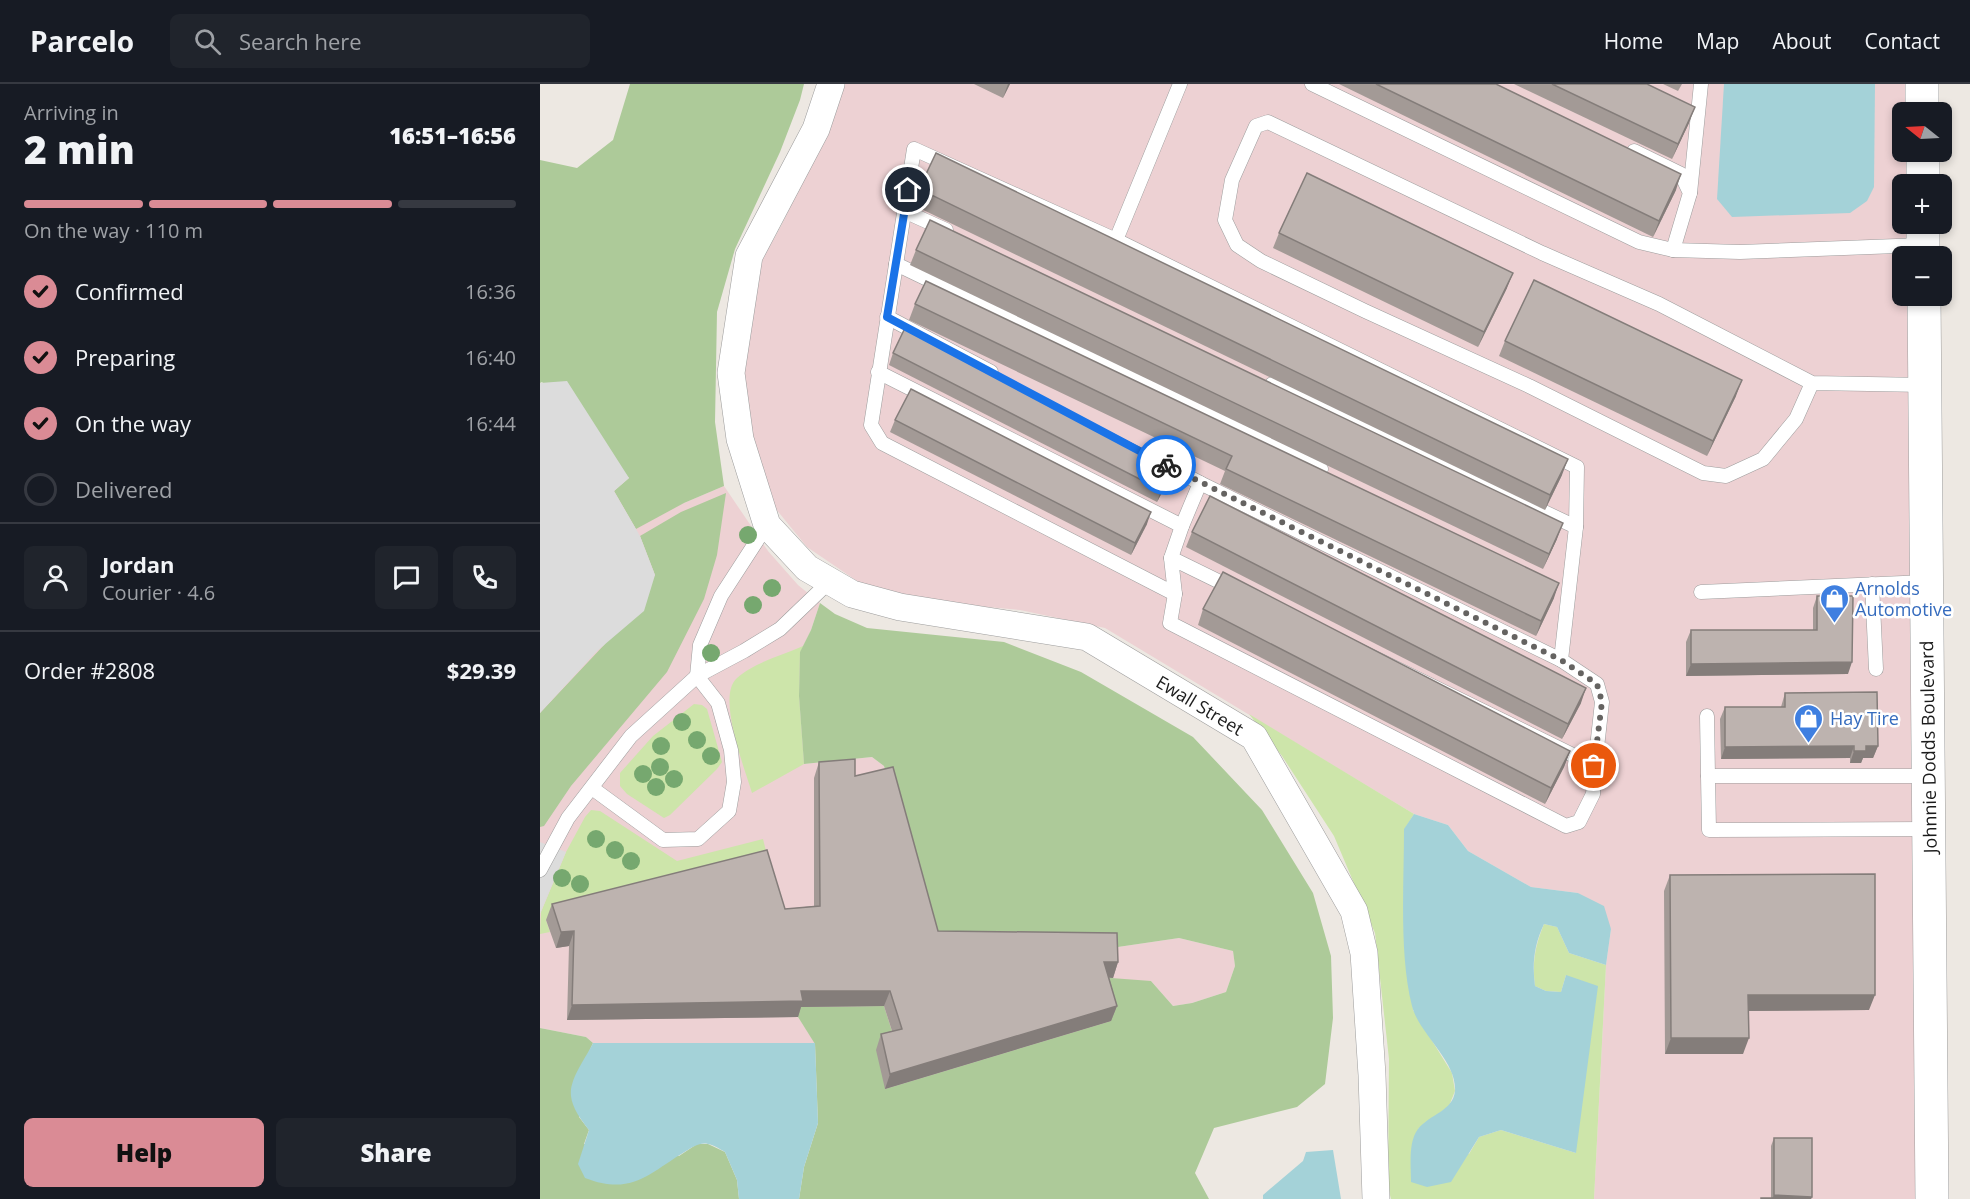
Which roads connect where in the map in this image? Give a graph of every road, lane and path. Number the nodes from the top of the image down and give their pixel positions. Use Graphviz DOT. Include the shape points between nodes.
graph roads {
  1 [pos="831,84"];
  2 [pos="1180,84"];
  3 [pos="1311,84"];
  4 [pos="1701,84"];
  5 [pos="1922,84"];
  6 [pos="1922,102"];
  7 [pos="1618,144"];
  8 [pos="1690,193"];
  9 [pos="904,211"];
  10 [pos="958,236"];
  11 [pos="1116,240"];
  12 [pos="1923,242"];
  13 [pos="1673,250"];
  14 [pos="896,264"];
  15 [pos="1924,306"];
  16 [pos="887,317"];
  17 [pos="878,372"];
  18 [pos="1002,378"];
  19 [pos="1262,379"];
  20 [pos="1812,383"];
  21 [pos="1925,385"];
  22 [pos="1148,455"];
  23 [pos="1334,475"];
  24 [pos="1200,483"];
  25 [pos="767,525"];
  26 [pos="1182,526"];
  27 [pos="1576,527"];
  28 [pos="1171,558"];
  29 [pos="830,581"];
  30 [pos="1926,582"];
  31 [pos="1872,584"];
  32 [pos="1701,592"];
  33 [pos="1175,594"];
  34 [pos="1561,660"];
  35 [pos="1876,669"];
  36 [pos="697,676"];
  37 [pos="1707,716"];
  38 [pos="1594,766"];
  39 [pos="1708,776"];
  40 [pos="1928,776"];
  41 [pos="592,788"];
  42 [pos="1929,829"];
  43 [pos="540,870"];
  44 [pos="1376,1199"];
  45 [pos="1932,1199"];
  1 -- 25 [label="street" via="816,129 749,256 731,373 740,439"];
  2 -- 11 [label="lane"];
  3 -- 13 [label="lane" via="1639,242"];
  4 -- 8 [label="lane"];
  5 -- 6 [label="street"];
  7 -- 8 [label="lane" via="1681,174"];
  8 -- 13 [label="lane"];
  9 -- 10 [label="lane"];
  9 -- 11 [label="lane" via="914,149"];
  9 -- 14 [label="lane"];
  11 -- 27 [label="lane" via="1577,467"];
  12 -- 13 [label="lane" via="1740,252"];
  14 -- 16 [label="lane"];
  14 -- 23 [label="lane"];
  15 -- 21 [label="street, Johnnie Dodds Boulevard"];
  16 -- 17 [label="lane"];
  16 -- 18 [label="lane"];
  17 -- 26 [label="lane"];
  17 -- 33 [label="lane" via="871,425 882,443"];
  19 -- 27 [label="lane"];
  20 -- 20 [label="lane" via="1796,419 1763,459 1726,476 1703,473 1529,386 1272,266 1237,245 1225,220 1232,180 1256,126 1268,122 1659,304"];
  20 -- 21 [label="lane"];
  21 -- 30 [label="street, Johnnie Dodds Boulevard"];
  22 -- 24 [label="lane"];
  24 -- 26 [label="lane"];
  24 -- 34 [label="lane"];
  25 -- 29 [label="street, Ewall Street" via="807,568"];
  25 -- 36 [label="lane" via="721,596 700,645"];
  26 -- 28 [label="lane"];
  27 -- 34 [label="lane" via="1564,586"];
  28 -- 33 [label="lane"];
  28 -- 38 [label="lane"];
  29 -- 36 [label="lane" via="780,629"];
  29 -- 44 [label="street, Ewall Street" via="852,594 900,607 1087,637 1254,737 1354,911 1364,953"];
  30 -- 31 [label="lane"];
  30 -- 40 [label="street, Johnnie Dodds Boulevard"];
  31 -- 32 [label="lane"];
  31 -- 35 [label="lane"];
  33 -- 38 [label="lane" via="1170,623 1566,826 1579,822 1593,794"];
  34 -- 38 [label="lane" via="1597,684 1602,702"];
  36 -- 41 [label="lane" via="631,736"];
  36 -- 41 [label="lane" via="718,703 731,750 734,782 729,811 698,839 663,840"];
  37 -- 39 [label="lane"];
  39 -- 40 [label="lane"];
  39 -- 42 [label="lane" via="1709,830"];
  40 -- 42 [label="street, Johnnie Dodds Boulevard"];
  41 -- 43 [label="lane" via="568,818"];
  42 -- 45 [label="street, Johnnie Dodds Boulevard"];
}
